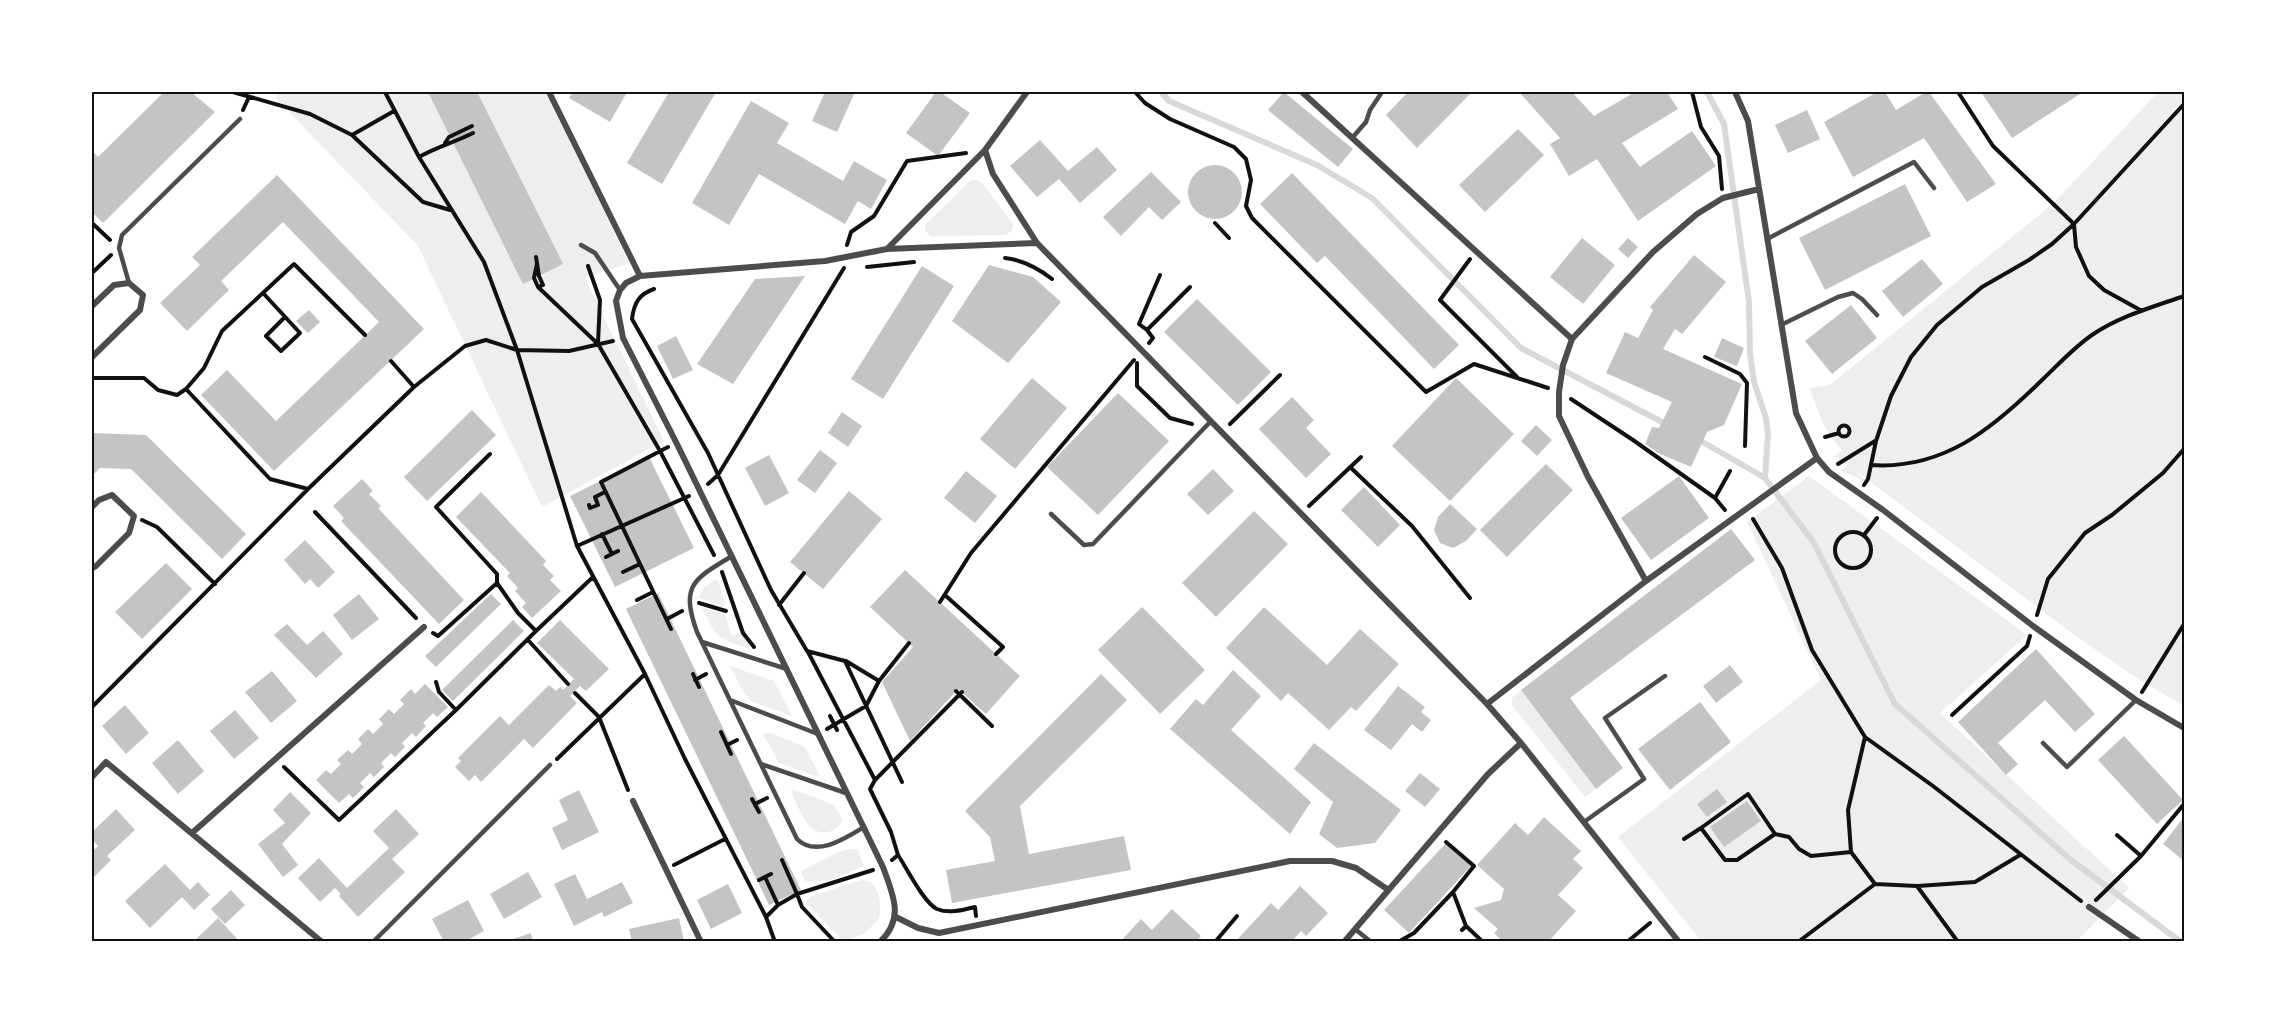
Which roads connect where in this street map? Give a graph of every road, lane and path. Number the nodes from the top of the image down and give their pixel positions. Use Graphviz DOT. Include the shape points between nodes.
graph roads {
  1 [pos="233,92"];
  2 [pos="385,92"];
  3 [pos="549,92"];
  4 [pos="1027,92"];
  5 [pos="1136,92"];
  6 [pos="1302,92"];
  7 [pos="1382,92"];
  8 [pos="1692,92"];
  9 [pos="1735,92"];
  10 [pos="1958,92"];
  11 [pos="2184,104"];
  12 [pos="394,111"];
  13 [pos="240,119"];
  14 [pos="472,126"];
  15 [pos="473,133"];
  16 [pos="352,135"];
  17 [pos="1352,138"];
  18 [pos="445,143"];
  19 [pos="985,150"];
  20 [pos="419,157"];
  21 [pos="1934,188"];
  22 [pos="1759,189"];
  23 [pos="1723,198"];
  24 [pos="451,210"];
  25 [pos="92,223"];
  26 [pos="1215,223"];
  27 [pos="2074,224"];
  28 [pos="1229,238"];
  29 [pos="1767,238"];
  30 [pos="1037,243"];
  31 [pos="581,245"];
  32 [pos="119,248"];
  33 [pos="887,249"];
  34 [pos="1475,252"];
  35 [pos="536,257"];
  36 [pos="844,257"];
  37 [pos="1001,258"];
  38 [pos="924,262"];
  39 [pos="537,264"];
  40 [pos="867,267"];
  41 [pos="855,269"];
  42 [pos="844,270"];
  43 [pos="833,271"];
  44 [pos="92,273"];
  45 [pos="1160,275"];
  46 [pos="640,276"];
  47 [pos="129,283"];
  48 [pos="1060,286"];
  49 [pos="538,287"];
  50 [pos="659,287"];
  51 [pos="1190,287"];
  52 [pos="620,290"];
  53 [pos="263,294"];
  54 [pos="2184,296"];
  55 [pos="92,306"];
  56 [pos="2142,311"];
  57 [pos="1877,315"];
  58 [pos="285,317"];
  59 [pos="1781,325"];
  60 [pos="1147,330"];
  61 [pos="365,335"];
  62 [pos="623,338"];
  63 [pos="1572,339"];
  64 [pos="598,344"];
  65 [pos="517,350"];
  66 [pos="1142,351"];
  67 [pos="92,357"];
  68 [pos="1705,357"];
  69 [pos="391,361"];
  70 [pos="1280,375"];
  71 [pos="92,378"];
  72 [pos="1517,378"];
  73 [pos="414,387"];
  74 [pos="186,389"];
  75 [pos="1559,392"];
  76 [pos="1211,421"];
  77 [pos="1205,428"];
  78 [pos="1222,433"];
  79 [pos="1839,433"];
  80 [pos="1825,437"];
  81 [pos="1876,441"];
  82 [pos="676,442"];
  83 [pos="1745,446"];
  84 [pos="2184,449"];
  85 [pos="660,451"];
  86 [pos="490,454"];
  87 [pos="1361,457"];
  88 [pos="1817,458"];
  89 [pos="1870,465"];
  90 [pos="1350,467"];
  91 [pos="1730,471"];
  92 [pos="1829,472"];
  93 [pos="718,475"];
  94 [pos="308,489"];
  95 [pos="700,491"];
  96 [pos="606,492"];
  97 [pos="1859,493"];
  98 [pos="684,498"];
  99 [pos="1715,498"];
  100 [pos="596,505"];
  101 [pos="1750,506"];
  102 [pos="92,507"];
  103 [pos="590,508"];
  104 [pos="1725,510"];
  105 [pos="1883,510"];
  106 [pos="584,511"];
  107 [pos="315,512"];
  108 [pos="1051,514"];
  109 [pos="1300,514"];
  110 [pos="134,516"];
  111 [pos="621,525"];
  112 [pos="602,534"];
  113 [pos="1864,535"];
  114 [pos="577,546"];
  115 [pos="618,551"];
  116 [pos="612,554"];
  117 [pos="732,556"];
  118 [pos="606,557"];
  119 [pos="640,564"];
  120 [pos="719,564"];
  121 [pos="92,568"];
  122 [pos="623,572"];
  123 [pos="804,573"];
  124 [pos="593,577"];
  125 [pos="1646,581"];
  126 [pos="496,583"];
  127 [pos="215,584"];
  128 [pos="654,592"];
  129 [pos="946,596"];
  130 [pos="1470,598"];
  131 [pos="637,600"];
  132 [pos="940,602"];
  133 [pos="779,605"];
  134 [pos="2034,622"];
  135 [pos="2184,624"];
  136 [pos="424,627"];
  137 [pos="671,629"];
  138 [pos="536,631"];
  139 [pos="528,640"];
  140 [pos="702,642"];
  141 [pos="2027,646"];
  142 [pos="909,647"];
  143 [pos="807,651"];
  144 [pos="996,654"];
  145 [pos="845,661"];
  146 [pos="770,664"];
  147 [pos="787,669"];
  148 [pos="645,674"];
  149 [pos="693,674"];
  150 [pos="1665,676"];
  151 [pos="436,681"];
  152 [pos="879,681"];
  153 [pos="568,684"];
  154 [pos="699,687"];
  155 [pos="575,693"];
  156 [pos="730,700"];
  157 [pos="2136,700"];
  158 [pos="1487,704"];
  159 [pos="866,706"];
  160 [pos="92,707"];
  161 [pos="456,710"];
  162 [pos="830,716"];
  163 [pos="1952,716"];
  164 [pos="599,717"];
  165 [pos="843,720"];
  166 [pos="834,725"];
  167 [pos="992,726"];
  168 [pos="2184,728"];
  169 [pos="837,730"];
  170 [pos="721,732"];
  171 [pos="818,734"];
  172 [pos="1865,737"];
  173 [pos="1521,743"];
  174 [pos="2043,743"];
  175 [pos="731,754"];
  176 [pos="275,758"];
  177 [pos="894,761"];
  178 [pos="761,764"];
  179 [pos="550,765"];
  180 [pos="92,777"];
  181 [pos="875,780"];
  182 [pos="903,782"];
  183 [pos="847,793"];
  184 [pos="752,799"];
  185 [pos="633,801"];
  186 [pos="2184,804"];
  187 [pos="759,812"];
  188 [pos="1584,822"];
  189 [pos="864,827"];
  190 [pos="1701,828"];
  191 [pos="192,833"];
  192 [pos="1436,833"];
  193 [pos="1775,834"];
  194 [pos="2117,835"];
  195 [pos="725,839"];
  196 [pos="1684,840"];
  197 [pos="1851,852"];
  198 [pos="2020,854"];
  199 [pos="898,855"];
  200 [pos="2141,856"];
  201 [pos="782,860"];
  202 [pos="883,867"];
  203 [pos="666,870"];
  204 [pos="771,874"];
  205 [pos="765,877"];
  206 [pos="759,880"];
  207 [pos="1875,884"];
  208 [pos="1917,886"];
  209 [pos="1387,889"];
  210 [pos="1453,892"];
  211 [pos="2103,893"];
  212 [pos="797,894"];
  213 [pos="778,905"];
  214 [pos="2089,907"];
  215 [pos="948,911"];
  216 [pos="1237,916"];
  217 [pos="1658,916"];
  218 [pos="766,917"];
  219 [pos="896,917"];
  220 [pos="1466,926"];
  221 [pos="1355,929"];
  222 [pos="1462,930"];
  223 [pos="322,942"];
  224 [pos="373,942"];
  225 [pos="701,942"];
  226 [pos="775,942"];
  227 [pos="835,942"];
  228 [pos="880,942"];
  229 [pos="1215,942"];
  230 [pos="1344,942"];
  231 [pos="1371,942"];
  232 [pos="1398,942"];
  233 [pos="1484,942"];
  234 [pos="1627,942"];
  235 [pos="1679,942"];
  236 [pos="1798,942"];
  237 [pos="1958,942"];
  238 [pos="2140,942"];
  1 -- 16 [label="path" via="310,114"];
  2 -- 12 [label="path"];
  3 -- 46 [label="street"];
  4 -- 19 [label="street"];
  5 -- 72 [label="path" via="1145,103 1170,119 1234,147 1246,159 1251,180 1246,206 1252,218 1426,392 1474,364"];
  6 -- 17 [label="street"];
  7 -- 17 [label="lane"];
  8 -- 23 [label="path" via="1701,127 1719,156"];
  9 -- 22 [label="street" via="1748,121"];
  10 -- 27 [label="path" via="1993,146"];
  11 -- 27 [label="path"];
  12 -- 16 [label="path"];
  12 -- 20 [label="path"];
  13 -- 32 [label="lane" via="122,235"];
  14 -- 18 [label="path"];
  15 -- 18 [label="path" via="452,144"];
  16 -- 24 [label="path" via="423,202"];
  17 -- 34 [label="street"];
  18 -- 20 [label="path"];
  19 -- 30 [label="street" via="993,174"];
  19 -- 33 [label="street"];
  19 -- 36 [label="path" via="907,161 874,216 851,232"];
  20 -- 24 [label="path"];
  21 -- 29 [label="lane" via="1914,162"];
  22 -- 23 [label="street"];
  22 -- 29 [label="street"];
  23 -- 63 [label="street" via="1653,252"];
  24 -- 65 [label="path" via="484,262"];
  25 -- 32 [label="path"];
  26 -- 28 [label="path"];
  27 -- 56 [label="path" via="2076,247 2089,276 2104,290"];
  27 -- 81 [label="path" via="2029,260 1982,287 1937,325 1911,357 1891,396"];
  29 -- 59 [label="street"];
  30 -- 33 [label="street"];
  30 -- 66 [label="street"];
  31 -- 52 [label="lane" via="595,253"];
  31 -- 64 [label="path" via="600,300"];
  32 -- 44 [label="path"];
  32 -- 47 [label="lane"];
  33 -- 36 [label="street"];
  34 -- 63 [label="street"];
  34 -- 72 [label="path" via="1440,300"];
  35 -- 49 [label="path" via="543,285"];
  36 -- 42 [label="path"];
  36 -- 46 [label="street"];
  37 -- 48 [label="path" via="1043,271"];
  38 -- 40 [label="path"];
  39 -- 49 [label="path" via="534,278"];
  41 -- 42 [label="path"];
  42 -- 43 [label="path"];
  42 -- 93 [label="path"];
  45 -- 60 [label="path" via="1140,324"];
  46 -- 52 [label="street"];
  47 -- 55 [label="street" via="114,285"];
  47 -- 67 [label="street" via="142,295 140,310"];
  49 -- 64 [label="path"];
  50 -- 93 [label="path" via="643,293 634,305 633,319"];
  51 -- 60 [label="path"];
  52 -- 62 [label="street" via="616,301"];
  53 -- 58 [label="path"];
  53 -- 61 [label="path" via="294,264"];
  53 -- 74 [label="path" via="222,331 204,368"];
  54 -- 56 [label="path"];
  56 -- 89 [label="path" via="2092,335 2018,403 1955,450 1917,462"];
  57 -- 59 [label="lane" via="1853,293"];
  58 -- 58 [label="path" via="300,333 281,351 266,336"];
  59 -- 88 [label="street" via="1796,413"];
  60 -- 66 [label="path" via="1153,338"];
  62 -- 64 [label="path"];
  62 -- 82 [label="street"];
  63 -- 75 [label="street"];
  64 -- 65 [label="path" via="569,351"];
  64 -- 85 [label="path"];
  65 -- 73 [label="path" via="486,340 465,346"];
  65 -- 114 [label="path"];
  66 -- 76 [label="street"];
  68 -- 83 [label="path" via="1740,374 1747,383"];
  69 -- 73 [label="path"];
  70 -- 78 [label="path"];
  71 -- 74 [label="path" via="144,378 158,390 177,395"];
  72 -- 75 [label="path"];
  73 -- 94 [label="path"];
  74 -- 94 [label="path" via="270,479"];
  75 -- 99 [label="path"];
  75 -- 125 [label="street" via="1559,416"];
  76 -- 77 [label="lane"];
  76 -- 78 [label="street"];
  77 -- 108 [label="lane" via="1093,543 1084,545"];
  77 -- 129 [label="path" via="1170,418 1137,386 1137,356 971,553"];
  78 -- 109 [label="street"];
  79 -- 80 [label="path"];
  81 -- 89 [label="path"];
  81 -- 92 [label="path"];
  82 -- 85 [label="path"];
  82 -- 95 [label="street"];
  84 -- 134 [label="path" via="2163,473 2085,533 2048,579"];
  85 -- 96 [label="path" via="601,483"];
  85 -- 98 [label="path"];
  86 -- 126 [label="path" via="436,507 497,574"];
  87 -- 90 [label="path"];
  88 -- 92 [label="street"];
  88 -- 101 [label="street"];
  89 -- 97 [label="path" via="1868,479"];
  90 -- 109 [label="path"];
  90 -- 130 [label="path" via="1412,526"];
  91 -- 99 [label="path"];
  92 -- 97 [label="street"];
  93 -- 95 [label="path"];
  93 -- 133 [label="path"];
  94 -- 127 [label="path"];
  95 -- 98 [label="path"];
  95 -- 117 [label="street"];
  96 -- 103 [label="path" via="595,497 598,505 589,505"];
  96 -- 111 [label="path"];
  97 -- 105 [label="street"];
  98 -- 111 [label="path"];
  98 -- 120 [label="path"];
  99 -- 104 [label="path"];
  100 -- 103 [label="path"];
  101 -- 125 [label="street"];
  101 -- 172 [label="path" via="1782,568 1812,650"];
  102 -- 110 [label="street" via="112,495"];
  103 -- 106 [label="path"];
  105 -- 113 [label="path"];
  105 -- 157 [label="street"];
  107 -- 136 [label="path"];
  109 -- 158 [label="street"];
  110 -- 121 [label="street" via="129,533"];
  110 -- 127 [label="path" via="157,528"];
  111 -- 112 [label="path"];
  111 -- 119 [label="path"];
  112 -- 114 [label="path"];
  112 -- 116 [label="path"];
  113 -- 113 [label="path" via="1852,531 1841,536 1835,548 1842,564 1852,568 1868,561 1872,550"];
  114 -- 124 [label="path"];
  115 -- 116 [label="path"];
  116 -- 118 [label="path"];
  117 -- 120 [label="lane"];
  117 -- 147 [label="street"];
  119 -- 122 [label="path"];
  119 -- 128 [label="path"];
  120 -- 140 [label="lane" via="694,582 690,594 692,620"];
  120 -- 146 [label="path" via="743,633"];
  123 -- 133 [label="path"];
  124 -- 138 [label="path"];
  124 -- 148 [label="path"];
  125 -- 158 [label="street"];
  126 -- 136 [label="path" via="438,636"];
  126 -- 138 [label="path"];
  127 -- 160 [label="path"];
  128 -- 131 [label="path"];
  128 -- 137 [label="path"];
  129 -- 132 [label="path"];
  129 -- 144 [label="path" via="1003,647"];
  133 -- 143 [label="path"];
  135 -- 157 [label="path"];
  136 -- 176 [label="street"];
  138 -- 139 [label="path"];
  139 -- 153 [label="path"];
  139 -- 161 [label="path"];
  140 -- 146 [label="lane"];
  140 -- 156 [label="lane"];
  141 -- 163 [label="path"];
  142 -- 152 [label="path"];
  143 -- 145 [label="path"];
  143 -- 165 [label="path"];
  145 -- 152 [label="path"];
  145 -- 159 [label="path"];
  146 -- 147 [label="lane"];
  147 -- 171 [label="street"];
  148 -- 164 [label="path"];
  148 -- 195 [label="path"];
  149 -- 154 [label="path"];
  150 -- 188 [label="lane" via="1605,718 1644,778"];
  151 -- 161 [label="path" via="439,692"];
  152 -- 159 [label="path"];
  155 -- 164 [label="path"];
  156 -- 171 [label="lane"];
  156 -- 178 [label="lane"];
  157 -- 168 [label="street"];
  157 -- 174 [label="lane" via="2067,767"];
  158 -- 173 [label="street"];
  159 -- 165 [label="path"];
  159 -- 177 [label="path"];
  161 -- 176 [label="path" via="339,820"];
  162 -- 166 [label="path"];
  164 -- 179 [label="path"];
  164 -- 185 [label="path"];
  165 -- 166 [label="path"];
  165 -- 181 [label="path"];
  166 -- 169 [label="path"];
  166 -- 171 [label="path"];
  167 -- 177 [label="path" via="959,693"];
  170 -- 175 [label="path"];
  171 -- 183 [label="street"];
  172 -- 197 [label="path" via="1848,810"];
  172 -- 198 [label="path"];
  173 -- 188 [label="street"];
  173 -- 192 [label="street"];
  176 -- 191 [label="street"];
  177 -- 181 [label="path"];
  177 -- 182 [label="path"];
  178 -- 183 [label="lane"];
  178 -- 189 [label="lane" via="802,844 819,848"];
  179 -- 224 [label="lane"];
  180 -- 191 [label="street" via="106,762"];
  181 -- 199 [label="path" via="870,789"];
  183 -- 189 [label="street"];
  184 -- 187 [label="path"];
  185 -- 203 [label="street"];
  186 -- 200 [label="path"];
  188 -- 217 [label="street"];
  189 -- 202 [label="street"];
  190 -- 193 [label="path" via="1725,860 1737,860"];
  190 -- 193 [label="path" via="1748,794"];
  190 -- 196 [label="path"];
  191 -- 223 [label="street"];
  192 -- 209 [label="street"];
  192 -- 210 [label="path" via="1474,866"];
  193 -- 197 [label="path" via="1789,837 1811,856"];
  194 -- 200 [label="path"];
  195 -- 203 [label="path"];
  195 -- 218 [label="path"];
  197 -- 207 [label="path"];
  198 -- 208 [label="path" via="1975,882"];
  198 -- 214 [label="path"];
  199 -- 202 [label="path"];
  199 -- 215 [label="path" via="926,898 936,909"];
  200 -- 211 [label="path"];
  201 -- 212 [label="path"];
  202 -- 212 [label="path"];
  202 -- 219 [label="street" via="894,897"];
  203 -- 225 [label="street"];
  204 -- 205 [label="path"];
  205 -- 206 [label="path"];
  205 -- 213 [label="path"];
  207 -- 208 [label="path"];
  207 -- 236 [label="path"];
  208 -- 237 [label="path"];
  209 -- 219 [label="street" via="1356,868 1332,861 1290,861 939,933"];
  209 -- 221 [label="street"];
  210 -- 220 [label="path"];
  210 -- 232 [label="path" via="1414,933"];
  212 -- 213 [label="path"];
  212 -- 227 [label="path" via="802,907"];
  213 -- 218 [label="path"];
  214 -- 238 [label="street"];
  216 -- 229 [label="path"];
  217 -- 234 [label="path"];
  217 -- 235 [label="street"];
  218 -- 226 [label="path"];
  219 -- 228 [label="street" via="889,934"];
  220 -- 222 [label="path"];
  220 -- 233 [label="path"];
  221 -- 230 [label="street"];
  221 -- 231 [label="lane"];
}
